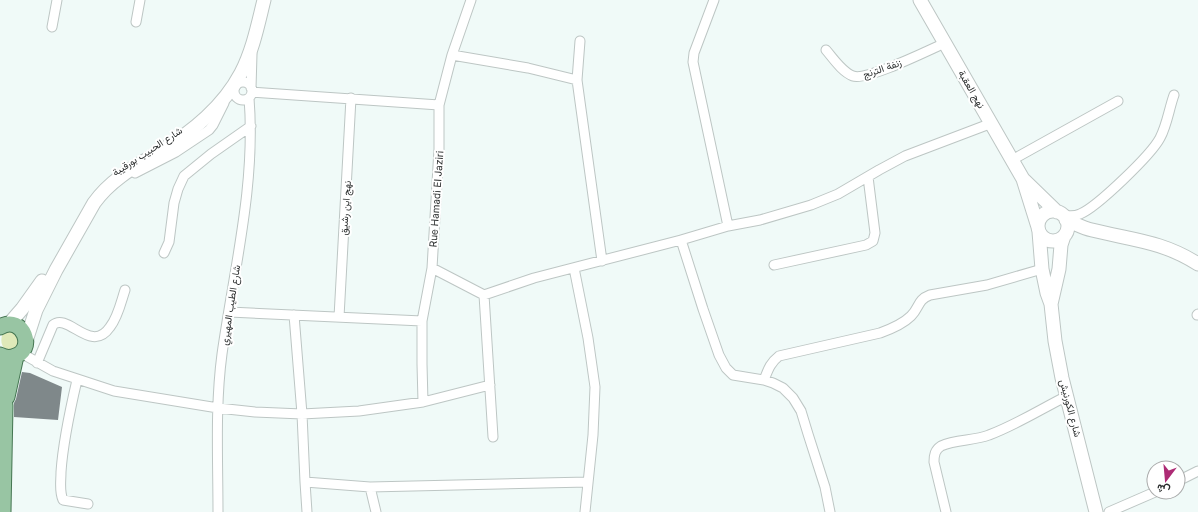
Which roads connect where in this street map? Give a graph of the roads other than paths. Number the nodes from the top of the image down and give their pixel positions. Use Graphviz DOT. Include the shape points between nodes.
graph roads {
  1 [pos="57,0"];
  2 [pos="140,0"];
  3 [pos="257,0"];
  4 [pos="264,0"];
  5 [pos="471,0"];
  6 [pos="714,0"];
  7 [pos="920,0"];
  8 [pos="136,22"];
  9 [pos="52,27"];
  10 [pos="580,42"];
  11 [pos="945,43"];
  12 [pos="252,44"];
  13 [pos="826,50"];
  14 [pos="452,55"];
  15 [pos="577,80"];
  16 [pos="231,88"];
  17 [pos="251,93"];
  18 [pos="1174,94"];
  19 [pos="351,98"];
  20 [pos="1118,101"];
  21 [pos="439,105"];
  22 [pos="992,123"];
  23 [pos="251,126"];
  24 [pos="1012,160"];
  25 [pos="868,176"];
  26 [pos="1023,179"];
  27 [pos="93,202"];
  28 [pos="1063,223"];
  29 [pos="728,226"];
  30 [pos="1039,230"];
  31 [pos="681,240"];
  32 [pos="164,253"];
  33 [pos="602,261"];
  34 [pos="1198,264"];
  35 [pos="774,265"];
  36 [pos="432,268"];
  37 [pos="574,268"];
  38 [pos="1042,269"];
  39 [pos="125,290"];
  40 [pos="484,295"];
  41 [pos="1051,304"];
  42 [pos="229,312"];
  43 [pos="294,315"];
  44 [pos="339,317"];
  45 [pos="422,321"];
  46 [pos="3,325"];
  47 [pos="21,350"];
  48 [pos="0,355"];
  49 [pos="37,363"];
  50 [pos="0,368"];
  51 [pos="77,380"];
  52 [pos="764,380"];
  53 [pos="490,385"];
  54 [pos="1067,396"];
  55 [pos="423,402"];
  56 [pos="5,406"];
  57 [pos="218,408"];
  58 [pos="302,414"];
  59 [pos="493,437"];
  60 [pos="1198,471"];
  61 [pos="1186,477"];
  62 [pos="305,482"];
  63 [pos="588,482"];
  64 [pos="370,487"];
  65 [pos="1146,496"];
  66 [pos="88,504"];
  67 [pos="2,512"];
  68 [pos="218,512"];
  69 [pos="307,512"];
  70 [pos="376,512"];
  71 [pos="585,512"];
  72 [pos="830,512"];
  73 [pos="946,512"];
  74 [pos="1096,512"];
  75 [pos="1109,512"];
  1 -- 9 [label="street"];
  2 -- 8 [label="street"];
  3 -- 16 [label="street, شارع الحبيب بورقيبة"];
  4 -- 12 [label="street, شارع الحبيب بورقيبة"];
  5 -- 14 [label="street, Rue Hamadi El Jaziri"];
  6 -- 29 [label="street" via="693,62"];
  7 -- 11 [label="street, نهج العقبة"];
  10 -- 15 [label="street"];
  11 -- 13 [label="street, زنفة الترنج" via="871,74 860,76 854,76 846,71"];
  11 -- 22 [label="street, نهج العقبة"];
  12 -- 16 [label="street, شارع الحبيب بورقيبة" via="242,72"];
  12 -- 17 [label="street, شارع الحبيب بورقيبة"];
  14 -- 15 [label="street" via="528,68"];
  14 -- 21 [label="street, Rue Hamadi El Jaziri"];
  15 -- 33 [label="street"];
  16 -- 17 [label="street" via="243,82 250,86"];
  16 -- 17 [label="street" via="239,99 246,100"];
  16 -- 27 [label="street, شارع الحبيب بورقيبة" via="207,118 179,140 112,182"];
  17 -- 19 [label="street"];
  17 -- 23 [label="street, شارع الطيب المهيري"];
  18 -- 28 [label="street" via="1163,131 1155,146 1098,202"];
  19 -- 21 [label="street"];
  19 -- 44 [label="street, نهج ابن رشيق"];
  20 -- 24 [label="street"];
  21 -- 36 [label="street, Rue Hamadi El Jaziri"];
  22 -- 24 [label="street, نهج العقبة"];
  22 -- 25 [label="street" via="905,156"];
  23 -- 32 [label="street" via="184,176 178,189 169,242"];
  23 -- 42 [label="street, شارع الطيب المهيري" via="247,198"];
  24 -- 26 [label="street, نهج العقبة"];
  25 -- 29 [label="street" via="838,194 811,205 760,220"];
  25 -- 35 [label="street" via="875,233 873,241 866,245"];
  26 -- 28 [label="street"];
  26 -- 30 [label="street"];
  27 -- 46 [label="street, شارع الحبيب بورقيبة" via="22,310"];
  27 -- 47 [label="street, شارع الحبيب بورقيبة" via="52,276"];
  28 -- 30 [label="street" via="1057,240 1048,240"];
  28 -- 30 [label="street" via="1052,211 1042,216"];
  28 -- 34 [label="street" via="1167,248"];
  28 -- 41 [label="street" via="1059,269"];
  29 -- 31 [label="street"];
  30 -- 38 [label="street"];
  31 -- 33 [label="street"];
  31 -- 52 [label="street" via="719,355 726,368 738,377"];
  33 -- 37 [label="street"];
  36 -- 40 [label="street"];
  36 -- 45 [label="street, Rue Hamadi El Jaziri"];
  37 -- 40 [label="street"];
  37 -- 63 [label="street" via="588,338 594,387 593,435"];
  38 -- 41 [label="street"];
  38 -- 52 [label="street" via="988,285 924,297 912,315 895,327 880,333 779,356 768,367"];
  39 -- 49 [label="street" via="114,321 105,333 93,337 56,322"];
  40 -- 53 [label="street"];
  41 -- 54 [label="street, شارع الكورنيش" via="1055,341"];
  42 -- 43 [label="street"];
  42 -- 57 [label="street, شارع الطيب المهيري"];
  43 -- 44 [label="street"];
  43 -- 58 [label="street"];
  44 -- 45 [label="street"];
  45 -- 55 [label="street, Rue Hamadi El Jaziri"];
  46 -- 47 [label="main road" via="15,325 21,329 24,334"];
  47 -- 48 [label="main road" via="10,358"];
  47 -- 49 [label="street"];
  47 -- 56 [label="main road"];
  49 -- 51 [label="street"];
  50 -- 56 [label="main road"];
  51 -- 57 [label="street" via="114,391"];
  51 -- 66 [label="street" via="62,456 60,494 62,500"];
  52 -- 72 [label="street" via="783,388 801,411"];
  53 -- 55 [label="street"];
  53 -- 59 [label="street"];
  54 -- 73 [label="street" via="989,435 938,449 934,462"];
  54 -- 74 [label="street, شارع الكورنيش"];
  55 -- 58 [label="street" via="359,411"];
  56 -- 67 [label="main road"];
  57 -- 58 [label="street"];
  57 -- 68 [label="street, شارع الطيب المهيري"];
  58 -- 62 [label="street"];
  60 -- 61 [label="street"];
  62 -- 64 [label="street"];
  62 -- 69 [label="street"];
  63 -- 64 [label="street"];
  63 -- 71 [label="street"];
  64 -- 70 [label="street"];
  65 -- 75 [label="street"];
}
